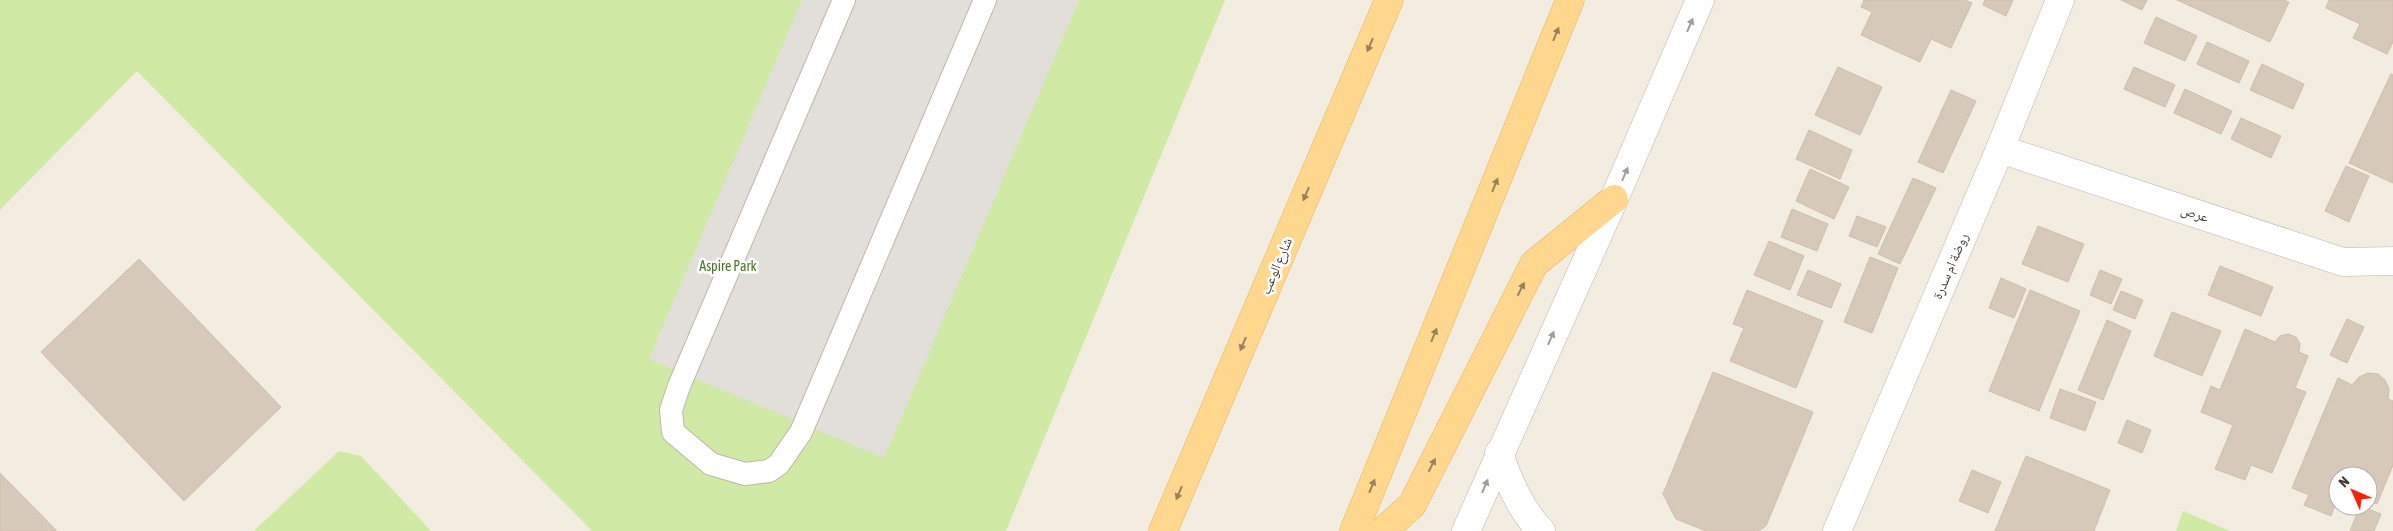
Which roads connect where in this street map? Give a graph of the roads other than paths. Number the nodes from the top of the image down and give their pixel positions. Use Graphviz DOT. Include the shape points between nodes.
graph roads {
  1 [pos="844,0"];
  2 [pos="985,0"];
  3 [pos="1389,0"];
  4 [pos="1570,0"];
  5 [pos="1700,0"];
  6 [pos="2060,0"];
  7 [pos="2000,149"];
  8 [pos="1614,199"];
  9 [pos="2393,261"];
  10 [pos="1499,453"];
  11 [pos="1163,531"];
  12 [pos="1354,531"];
  13 [pos="1383,531"];
  14 [pos="1466,531"];
  15 [pos="1541,531"];
  16 [pos="1837,531"];
  1 -- 2 [label="lane" via="678,386 671,410 673,432 711,464 745,474 770,471 779,464 801,432"];
  3 -- 11 [label="main road, شارع الوعب, one-way"];
  12 -- 4 [label="main road, one-way"];
  8 -- 5 [label="street, one-way"];
  6 -- 7 [label="street, روضة ام سدرة"];
  7 -- 9 [label="street, عرص" via="2343,262"];
  7 -- 16 [label="street, روضة ام سدرة"];
  10 -- 8 [label="street, one-way"];
  13 -- 8 [label="main road, one-way" via="1412,505 1534,264"];
  14 -- 10 [label="street, one-way"];
  10 -- 15 [label="street" via="1521,504"];
}
